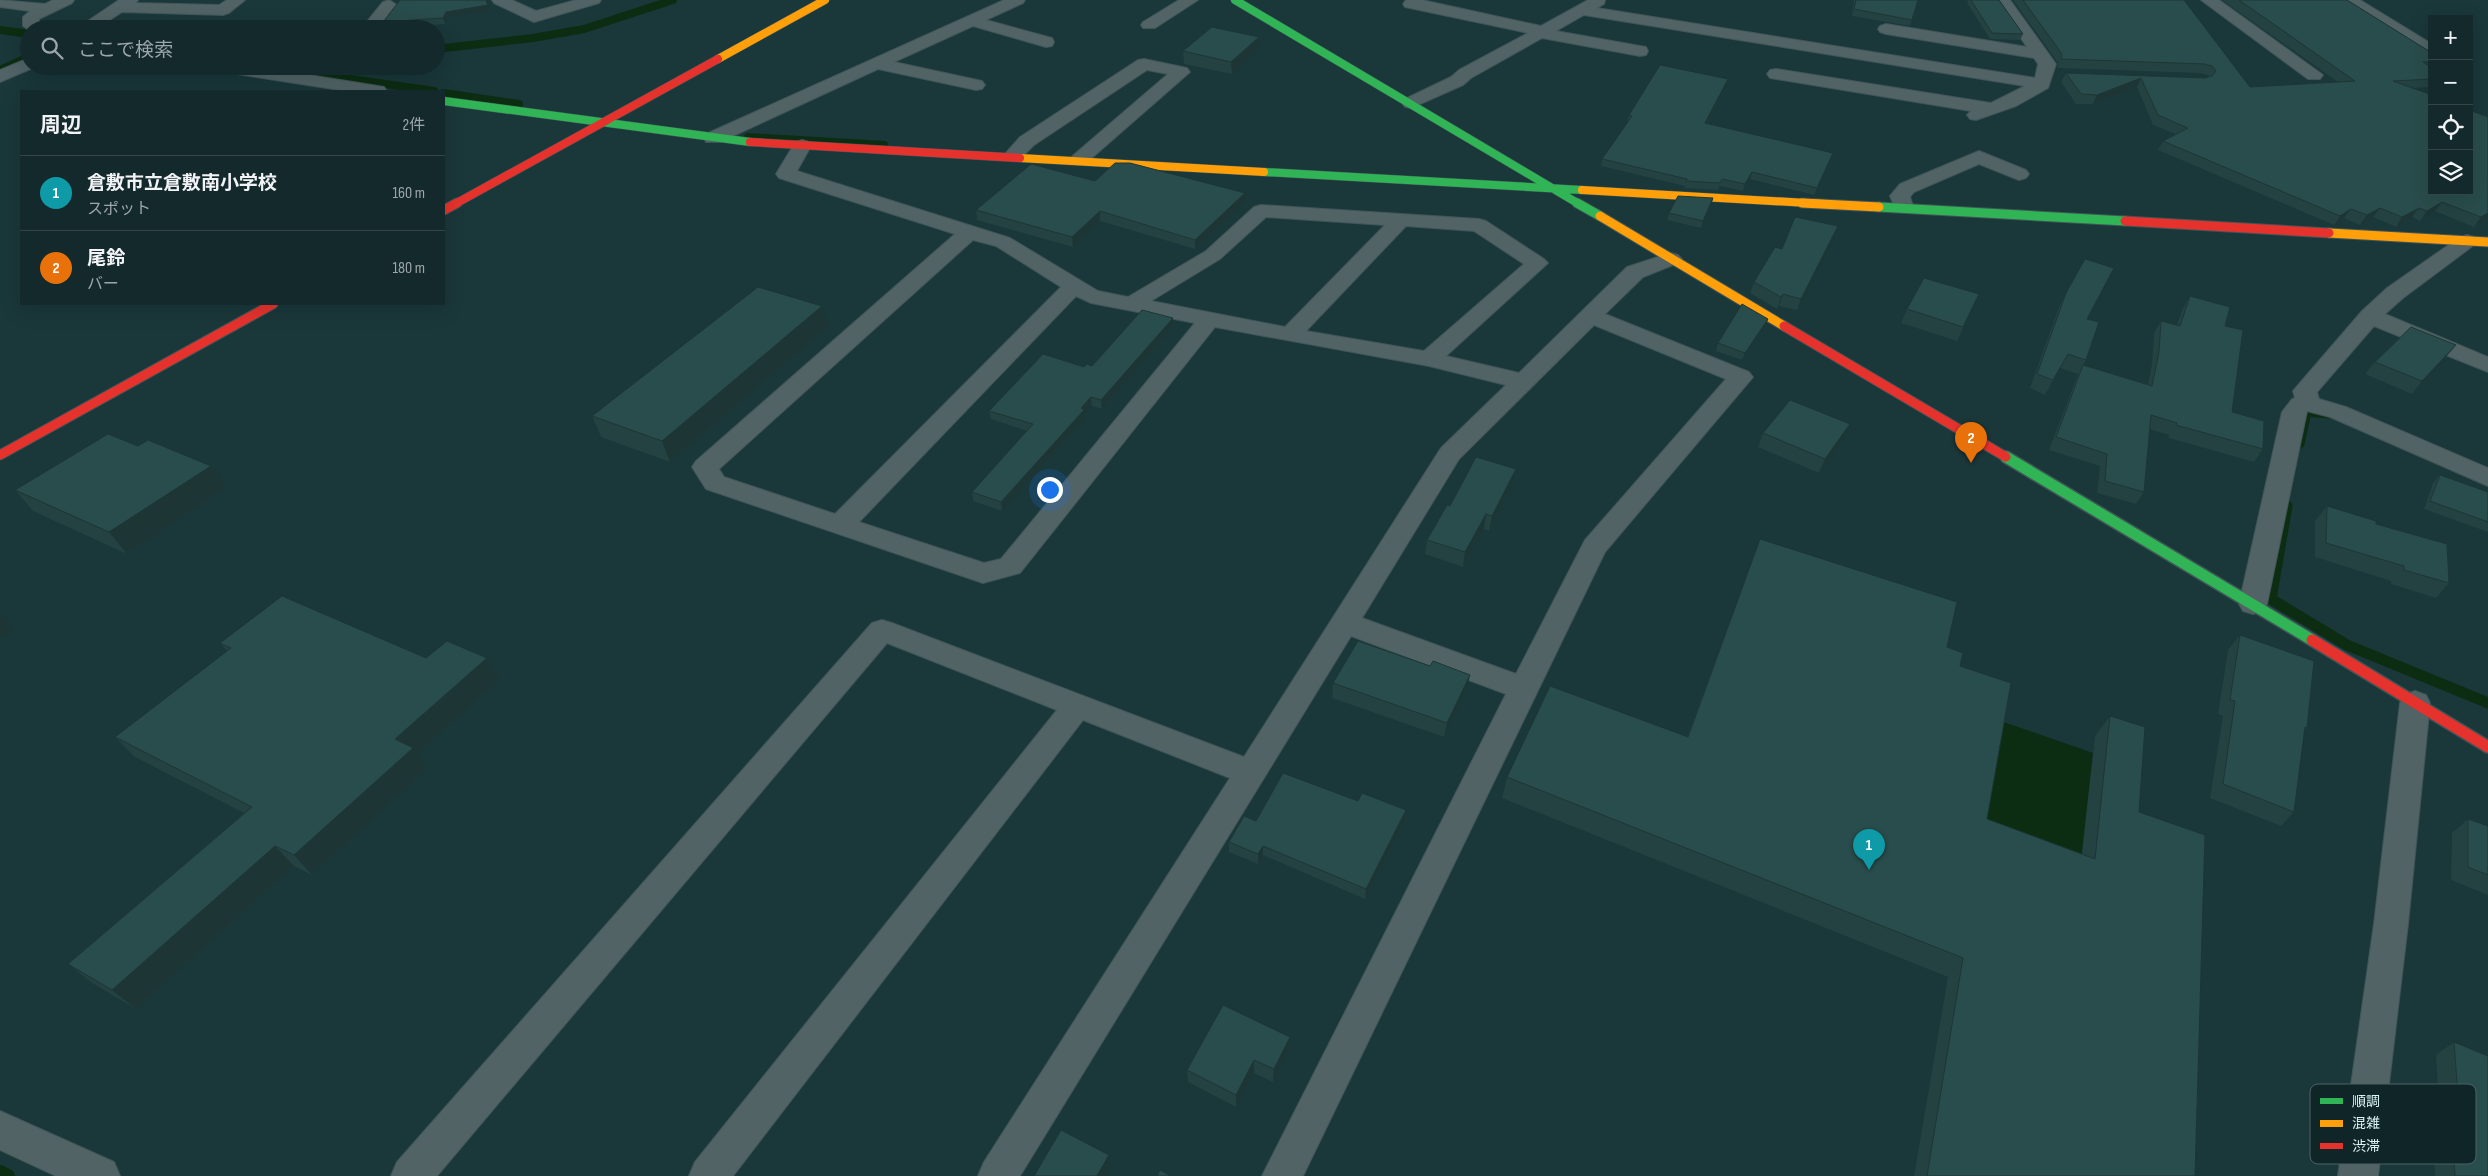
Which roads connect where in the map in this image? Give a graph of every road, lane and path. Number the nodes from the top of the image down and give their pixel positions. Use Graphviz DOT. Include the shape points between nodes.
graph roads {
  1 [pos="66,0"];
  2 [pos="237,0"];
  3 [pos="500,0"];
  4 [pos="593,0"];
  5 [pos="825,0"];
  6 [pos="1017,0"];
  7 [pos="1190,0"];
  8 [pos="1235,0"];
  9 [pos="1414,0"];
  10 [pos="1600,0"];
  11 [pos="2002,0"];
  12 [pos="2210,0"];
  13 [pos="2349,0"];
  14 [pos="0,2"];
  15 [pos="125,3"];
  16 [pos="389,4"];
  17 [pos="47,9"];
  18 [pos="1581,10"];
  19 [pos="187,14"];
  20 [pos="30,20"];
  21 [pos="98,20"];
  22 [pos="177,20"];
  23 [pos="376,20"];
  24 [pos="972,21"];
  25 [pos="1149,24"];
  26 [pos="1886,29"];
  27 [pos="1541,32"];
  28 [pos="1046,42"];
  29 [pos="2428,49"];
  30 [pos="1640,51"];
  31 [pos="2039,54"];
  32 [pos="877,64"];
  33 [pos="20,67"];
  34 [pos="1776,74"];
  35 [pos="270,75"];
  36 [pos="307,75"];
  37 [pos="2314,75"];
  38 [pos="0,76"];
  39 [pos="2064,76"];
  40 [pos="2043,79"];
  41 [pos="299,80"];
  42 [pos="976,85"];
  43 [pos="371,90"];
  44 [pos="445,101"];
  45 [pos="1410,102"];
  46 [pos="1993,108"];
  47 [pos="607,121"];
  48 [pos="1959,121"];
  49 [pos="713,138"];
  50 [pos="802,146"];
  51 [pos="1014,154"];
  52 [pos="1080,158"];
  53 [pos="2019,174"];
  54 [pos="1551,188"];
  55 [pos="1903,206"];
  56 [pos="445,209"];
  57 [pos="1400,221"];
  58 [pos="969,232"];
  59 [pos="2483,242"];
  60 [pos="1671,259"];
  61 [pos="1073,287"];
  62 [pos="1133,303"];
  63 [pos="271,305"];
  64 [pos="1592,316"];
  65 [pos="2370,316"];
  66 [pos="1210,319"];
  67 [pos="1290,335"];
  68 [pos="1429,359"];
  69 [pos="2488,365"];
  70 [pos="1523,383"];
  71 [pos="2309,404"];
  72 [pos="0,455"];
  73 [pos="2488,478"];
  74 [pos="840,525"];
  75 [pos="2253,604"];
  76 [pos="1343,622"];
  77 [pos="1524,688"];
  78 [pos="2415,703"];
  79 [pos="1078,705"];
  80 [pos="2488,747"];
  81 [pos="1250,772"];
  82 [pos="2370,1084"];
  83 [pos="0,1130"];
  84 [pos="100,1176"];
  85 [pos="411,1176"];
  86 [pos="709,1176"];
  87 [pos="998,1176"];
  88 [pos="1282,1176"];
  1 -- 17 [label="street"];
  2 -- 15 [label="street" via="223,10"];
  3 -- 4 [label="street" via="534,17"];
  5 -- 47 [label="street"];
  6 -- 24 [label="street"];
  7 -- 25 [label="street"];
  8 -- 45 [label="street"];
  9 -- 27 [label="street" via="1411,4"];
  10 -- 18 [label="street"];
  11 -- 31 [label="street"];
  12 -- 37 [label="street"];
  13 -- 29 [label="street"];
  14 -- 17 [label="street"];
  15 -- 21 [label="street"];
  16 -- 23 [label="street"];
  17 -- 20 [label="street" via="30,17"];
  18 -- 27 [label="street"];
  18 -- 40 [label="street"];
  19 -- 22 [label="street"];
  24 -- 28 [label="street"];
  24 -- 32 [label="street"];
  26 -- 31 [label="street"];
  27 -- 30 [label="street"];
  27 -- 45 [label="street" via="1457,81"];
  31 -- 40 [label="street" via="2046,64"];
  32 -- 42 [label="street"];
  32 -- 49 [label="street"];
  33 -- 38 [label="street"];
  34 -- 46 [label="street"];
  35 -- 41 [label="street"];
  36 -- 41 [label="street"];
  39 -- 40 [label="street"];
  40 -- 46 [label="street" via="2010,102"];
  41 -- 43 [label="street"];
  44 -- 47 [label="street"];
  45 -- 54 [label="street"];
  46 -- 48 [label="street"];
  47 -- 49 [label="street"];
  47 -- 56 [label="street"];
  49 -- 50 [label="street"];
  50 -- 51 [label="street"];
  50 -- 58 [label="street" via="786,174"];
  51 -- 52 [label="street"];
  51 -- 52 [label="street" via="1027,140 1144,64 1181,72"];
  52 -- 54 [label="street"];
  53 -- 55 [label="street" via="1979,157 1906,188 1900,196"];
  54 -- 55 [label="street"];
  54 -- 60 [label="street"];
  55 -- 59 [label="street"];
  57 -- 62 [label="street" via="1261,211 1213,255"];
  57 -- 67 [label="street"];
  57 -- 68 [label="street" via="1479,225 1537,263"];
  58 -- 61 [label="street" via="1004,242"];
  58 -- 74 [label="street" via="705,467 714,483"];
  59 -- 65 [label="street" via="2395,293"];
  60 -- 64 [label="street" via="1635,272"];
  60 -- 75 [label="street"];
  61 -- 62 [label="street" via="1091,296"];
  61 -- 74 [label="street"];
  62 -- 66 [label="street"];
  63 -- 72 [label="street"];
  64 -- 70 [label="street"];
  64 -- 77 [label="street" via="1740,377 1594,547"];
  65 -- 69 [label="street"];
  65 -- 71 [label="street" via="2305,391"];
  66 -- 67 [label="street"];
  66 -- 74 [label="street" via="1010,566 983,572"];
  67 -- 68 [label="street"];
  68 -- 70 [label="street" via="1502,375"];
  70 -- 76 [label="street" via="1450,454"];
  71 -- 73 [label="street" via="2338,412"];
  71 -- 75 [label="street" via="2300,404 2294,412"];
  75 -- 78 [label="street"];
  76 -- 77 [label="street"];
  76 -- 81 [label="street"];
  77 -- 88 [label="street"];
  78 -- 80 [label="street"];
  78 -- 82 [label="street"];
  79 -- 81 [label="street"];
  79 -- 85 [label="street" via="882,630"];
  79 -- 86 [label="street"];
  81 -- 87 [label="street"];
  83 -- 84 [label="street"];
}
